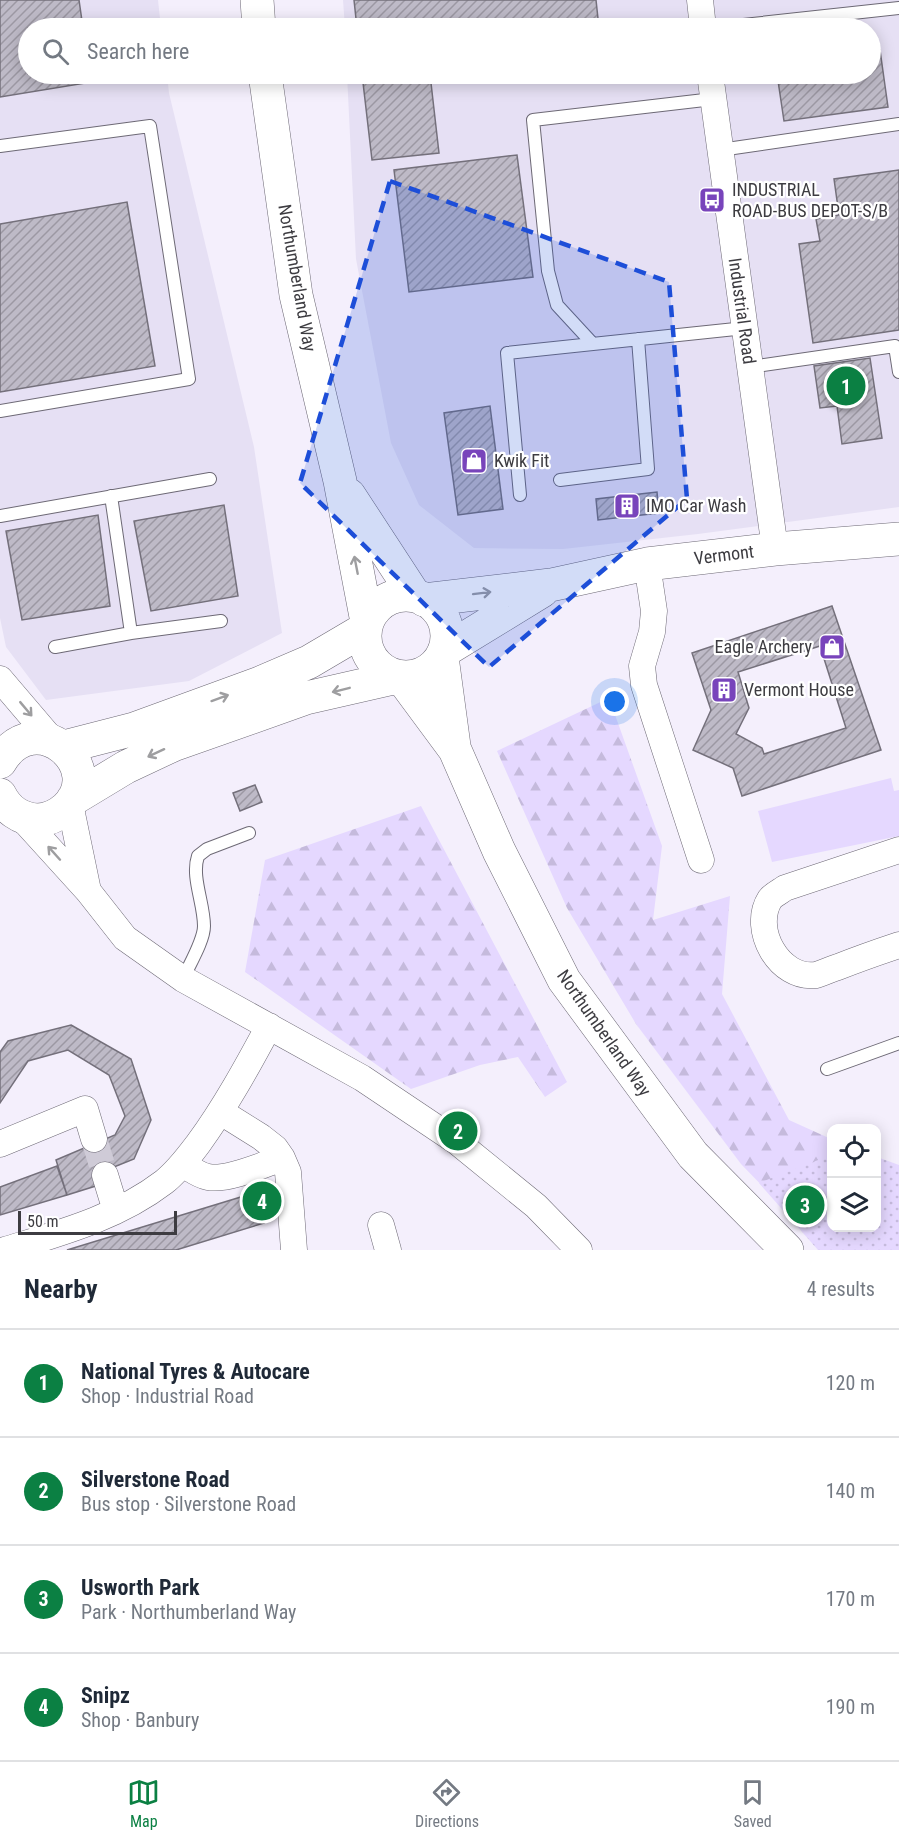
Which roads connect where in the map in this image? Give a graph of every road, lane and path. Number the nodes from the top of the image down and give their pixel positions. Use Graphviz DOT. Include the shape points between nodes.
graph roads {
  1 [pos="257,0"];
  2 [pos="699,0"];
  3 [pos="899,8"];
  4 [pos="258,18"];
  5 [pos="702,18"];
  6 [pos="807,18"];
  7 [pos="266,84"];
  8 [pos="711,84"];
  9 [pos="713,99"];
  10 [pos="899,124"];
  11 [pos="0,146"];
  12 [pos="720,150"];
  13 [pos="745,328"];
  14 [pos="638,339"];
  15 [pos="593,344"];
  16 [pos="750,368"];
  17 [pos="899,372"];
  18 [pos="0,411"];
  19 [pos="210,479"];
  20 [pos="560,480"];
  21 [pos="340,481"];
  22 [pos="520,495"];
  23 [pos="111,496"];
  24 [pos="0,516"];
  25 [pos="899,539"];
  26 [pos="775,549"];
  27 [pos="647,564"];
  28 [pos="552,585"];
  29 [pos="419,598"];
  30 [pos="221,621"];
  31 [pos="366,626"];
  32 [pos="132,633"];
  33 [pos="55,648"];
  34 [pos="443,654"];
  35 [pos="399,677"];
  36 [pos="0,679"];
  37 [pos="58,743"];
  38 [pos="455,750"];
  39 [pos="0,762"];
  40 [pos="71,802"];
  41 [pos="8,809"];
  42 [pos="249,833"];
  43 [pos="899,850"];
  44 [pos="701,860"];
  45 [pos="88,891"];
  46 [pos="899,945"];
  47 [pos="183,979"];
  48 [pos="270,1026"];
  49 [pos="899,1043"];
  50 [pos="826,1069"];
  51 [pos="221,1112"];
  52 [pos="94,1138"];
  53 [pos="0,1144"];
  54 [pos="282,1158"];
  55 [pos="183,1164"];
  56 [pos="105,1175"];
  57 [pos="116,1211"];
  58 [pos="381,1225"];
  59 [pos="291,1247"];
  60 [pos="5,1250"];
  61 [pos="388,1250"];
  62 [pos="579,1250"];
  63 [pos="787,1250"];
  1 -- 4 [label="main road"];
  2 -- 5 [label="street"];
  3 -- 6 [label="lane"];
  7 -- 21 [label="main road, Northumberland Way" via="296,295"];
  8 -- 9 [label="street, Industrial Road"];
  9 -- 12 [label="street, Industrial Road"];
  9 -- 15 [label="lane" via="533,120 548,271 557,305"];
  10 -- 12 [label="lane"];
  11 -- 18 [label="lane" via="150,126 189,379"];
  12 -- 13 [label="street, Industrial Road"];
  13 -- 14 [label="lane"];
  13 -- 16 [label="street, Industrial Road"];
  14 -- 15 [label="lane"];
  14 -- 20 [label="lane" via="648,469"];
  15 -- 22 [label="lane" via="507,352"];
  16 -- 17 [label="lane" via="895,346"];
  16 -- 26 [label="street, Industrial Road"];
  19 -- 23 [label="lane"];
  21 -- 29 [label="main road, Northumberland Way"];
  31 -- 21 [label="main road, Northumberland Way, one-way"];
  23 -- 24 [label="lane"];
  23 -- 32 [label="lane"];
  25 -- 26 [label="main road, Vermont"];
  26 -- 27 [label="main road, Vermont"];
  27 -- 28 [label="main road, Vermont"];
  27 -- 44 [label="street" via="654,611 642,666 644,685"];
  29 -- 28 [label="main road, Vermont, one-way"];
  28 -- 34 [label="main road, Vermont"];
  29 -- 31 [label="main road" via="403,595 381,603"];
  29 -- 34 [label="main road" via="442,616 447,639"];
  30 -- 32 [label="lane"];
  31 -- 35 [label="main road" via="368,654 380,668"];
  37 -- 31 [label="main road, one-way" via="134,729 260,684 309,662"];
  32 -- 33 [label="lane"];
  34 -- 35 [label="main road" via="424,673"];
  34 -- 38 [label="main road, Northumberland Way"];
  35 -- 38 [label="main road, Northumberland Way"];
  35 -- 40 [label="main road, one-way" via="306,698 173,745 126,767"];
  36 -- 37 [label="street, one-way"];
  37 -- 39 [label="main road" via="39,737 27,739 15,744"];
  37 -- 40 [label="main road" via="77,766 79,777"];
  38 -- 63 [label="main road, Northumberland Way" via="499,851 564,980 693,1155"];
  40 -- 41 [label="main road" via="61,813 38,820"];
  40 -- 45 [label="street"];
  45 -- 41 [label="street, one-way"];
  42 -- 47 [label="lane" via="198,856 195,874 205,929"];
  43 -- 46 [label="street" via="785,888 771,898 763,917 770,948 797,972 814,975"];
  45 -- 47 [label="street" via="125,938"];
  47 -- 48 [label="street"];
  48 -- 51 [label="street"];
  48 -- 62 [label="street" via="362,1078 456,1141 536,1206"];
  49 -- 50 [label="lane"];
  51 -- 54 [label="street" via="261,1137"];
  51 -- 55 [label="street"];
  52 -- 53 [label="street" via="85,1109"];
  54 -- 55 [label="street" via="211,1178"];
  54 -- 59 [label="street" via="288,1172"];
  55 -- 57 [label="street" via="165,1181"];
  56 -- 57 [label="street"];
  57 -- 60 [label="street"];
  58 -- 61 [label="street"];
}
